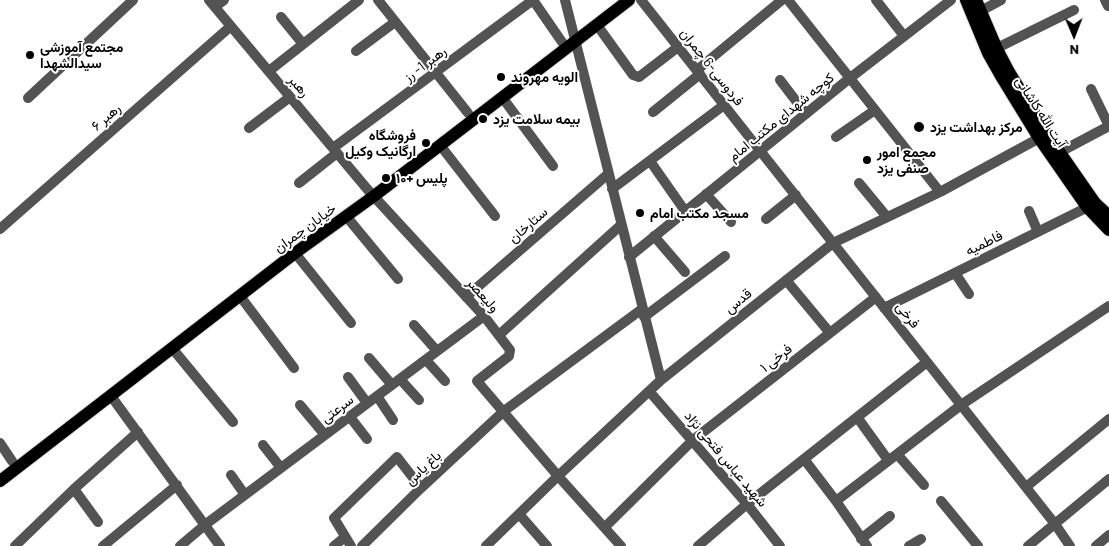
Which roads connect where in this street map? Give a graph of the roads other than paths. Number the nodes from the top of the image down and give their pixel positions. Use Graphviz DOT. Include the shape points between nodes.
graph roads {
  1 [pos="133,0"];
  2 [pos="224,0"];
  3 [pos="359,0"];
  4 [pos="378,0"];
  5 [pos="533,0"];
  6 [pos="565,0"];
  7 [pos="616,0"];
  8 [pos="629,0"];
  9 [pos="641,0"];
  10 [pos="782,0"];
  11 [pos="788,0"];
  12 [pos="876,0"];
  13 [pos="951,0"];
  14 [pos="966,0"];
  15 [pos="1001,0"];
  16 [pos="212,3"];
  17 [pos="976,9"];
  18 [pos="1074,10"];
  19 [pos="281,17"];
  20 [pos="395,22"];
  21 [pos="596,25"];
  22 [pos="231,26"];
  23 [pos="904,36"];
  24 [pos="574,37"];
  25 [pos="562,42"];
  26 [pos="303,44"];
  27 [pos="678,47"];
  28 [pos="356,51"];
  29 [pos="992,51"];
  30 [pos="268,71"];
  31 [pos="698,72"];
  32 [pos="436,73"];
  33 [pos="850,78"];
  34 [pos="780,80"];
  35 [pos="1091,89"];
  36 [pos="290,97"];
  37 [pos="28,98"];
  38 [pos="502,98"];
  39 [pos="724,105"];
  40 [pos="875,110"];
  41 [pos="653,112"];
  42 [pos="468,113"];
  43 [pos="806,114"];
  44 [pos="1109,126"];
  45 [pos="249,128"];
  46 [pos="1043,136"];
  47 [pos="836,137"];
  48 [pos="440,144"];
  49 [pos="336,151"];
  50 [pos="760,151"];
  51 [pos="1056,154"];
  52 [pos="650,161"];
  53 [pos="552,166"];
  54 [pos="608,174"];
  55 [pos="299,183"];
  56 [pos="859,183"];
  57 [pos="612,190"];
  58 [pos="940,192"];
  59 [pos="371,193"];
  60 [pos="706,194"];
  61 [pos="796,195"];
  62 [pos="1091,205"];
  63 [pos="685,211"];
  64 [pos="1028,211"];
  65 [pos="346,216"];
  66 [pos="495,216"];
  67 [pos="1109,216"];
  68 [pos="887,217"];
  69 [pos="766,219"];
  70 [pos="731,222"];
  71 [pos="621,225"];
  72 [pos="0,229"];
  73 [pos="1109,230"];
  74 [pos="1038,232"];
  75 [pos="654,236"];
  76 [pos="833,243"];
  77 [pos="295,253"];
  78 [pos="725,256"];
  79 [pos="629,257"];
  80 [pos="685,272"];
  81 [pos="955,273"];
  82 [pos="398,279"];
  83 [pos="786,280"];
  84 [pos="969,294"];
  85 [pos="240,296"];
  86 [pos="466,297"];
  87 [pos="876,297"];
  88 [pos="1109,306"];
  89 [pos="884,308"];
  90 [pos="643,313"];
  91 [pos="484,316"];
  92 [pos="351,322"];
  93 [pos="414,325"];
  94 [pos="830,333"];
  95 [pos="499,336"];
  96 [pos="172,348"];
  97 [pos="437,352"];
  98 [pos="369,358"];
  99 [pos="426,360"];
  100 [pos="927,362"];
  101 [pos="294,368"];
  102 [pos="348,377"];
  103 [pos="661,380"];
  104 [pos="445,381"];
  105 [pos="396,382"];
  106 [pos="649,391"];
  107 [pos="111,396"];
  108 [pos="377,396"];
  109 [pos="418,400"];
  110 [pos="367,404"];
  111 [pos="300,405"];
  112 [pos="961,405"];
  113 [pos="504,411"];
  114 [pos="350,417"];
  115 [pos="857,417"];
  116 [pos="1109,419"];
  117 [pos="393,420"];
  118 [pos="233,422"];
  119 [pos="138,432"];
  120 [pos="325,435"];
  121 [pos="367,439"];
  122 [pos="693,440"];
  123 [pos="0,444"];
  124 [pos="262,445"];
  125 [pos="893,457"];
  126 [pos="804,460"];
  127 [pos="12,461"];
  128 [pos="281,468"];
  129 [pos="0,471"];
  130 [pos="231,475"];
  131 [pos="558,476"];
  132 [pos="1109,479"];
  133 [pos="0,481"];
  134 [pos="176,485"];
  135 [pos="924,485"];
  136 [pos="1026,487"];
  137 [pos="421,488"];
  138 [pos="74,489"];
  139 [pos="245,495"];
  140 [pos="836,501"];
  141 [pos="941,501"];
  142 [pos="747,504"];
  143 [pos="520,514"];
  144 [pos="890,516"];
  145 [pos="98,522"];
  146 [pos="206,524"];
  147 [pos="1055,524"];
  148 [pos="605,527"];
  149 [pos="1109,535"];
  150 [pos="346,539"];
  151 [pos="921,539"];
  152 [pos="864,542"];
  153 [pos="774,544"];
  154 [pos="15,546"];
  155 [pos="103,546"];
  156 [pos="180,546"];
  157 [pos="220,546"];
  158 [pos="334,546"];
  159 [pos="362,546"];
  160 [pos="486,546"];
  161 [pos="547,546"];
  162 [pos="621,546"];
  163 [pos="698,546"];
  164 [pos="909,546"];
  165 [pos="978,546"];
  166 [pos="1028,546"];
  167 [pos="1070,546"];
  168 [pos="1096,546"];
  1 -- 37 [label="street"];
  2 -- 16 [label="street"];
  3 -- 26 [label="street"];
  4 -- 20 [label="street"];
  5 -- 25 [label="street"];
  5 -- 32 [label="street, رهبر 1- رز"];
  6 -- 24 [label="street"];
  7 -- 24 [label="main road, خیابان چمران"];
  8 -- 21 [label="main road, خیابان چمران"];
  9 -- 27 [label="street, فردوسی-6 چمران"];
  10 -- 31 [label="street"];
  11 -- 33 [label="street"];
  12 -- 23 [label="street"];
  13 -- 23 [label="street, کوچه شهدای مکتب امام"];
  14 -- 17 [label="main road, آیت الله کاشانی"];
  15 -- 17 [label="street"];
  16 -- 22 [label="street, رهبر"];
  17 -- 29 [label="main road, آیت الله کاشانی"];
  18 -- 29 [label="street"];
  19 -- 26 [label="street"];
  20 -- 28 [label="street"];
  20 -- 32 [label="street"];
  21 -- 24 [label="main road, خیابان چمران"];
  21 -- 27 [label="street" via="633,75 639,76"];
  22 -- 30 [label="street, رهبر"];
  22 -- 72 [label="street, رهبر ۶"];
  23 -- 33 [label="street, کوچه شهدای مکتب امام"];
  24 -- 25 [label="main road, خیابان چمران"];
  24 -- 38 [label="main road, خیابان چمران"];
  24 -- 54 [label="street"];
  25 -- 42 [label="main road, خیابان چمران"];
  26 -- 30 [label="street"];
  27 -- 31 [label="street, فردوسی-6 چمران"];
  29 -- 46 [label="main road, آیت الله کاشانی" via="1000,76"];
  30 -- 36 [label="street, رهبر"];
  31 -- 39 [label="street, فردوسی-6 چمران"];
  31 -- 41 [label="street"];
  32 -- 42 [label="street"];
  32 -- 49 [label="street, رهبر 1- رز"];
  33 -- 40 [label="street"];
  33 -- 43 [label="street, کوچه شهدای مکتب امام"];
  34 -- 43 [label="street"];
  35 -- 44 [label="street"];
  36 -- 45 [label="street"];
  36 -- 49 [label="street, رهبر"];
  38 -- 48 [label="main road, خیابان چمران"];
  38 -- 53 [label="street"];
  39 -- 50 [label="street, فردوسی-6 چمران"];
  39 -- 52 [label="street"];
  40 -- 47 [label="street"];
  40 -- 58 [label="street"];
  42 -- 59 [label="main road, خیابان چمران"];
  43 -- 50 [label="street, کوچه شهدای مکتب امام"];
  44 -- 51 [label="street"];
  46 -- 51 [label="main road, آیت الله کاشانی"];
  46 -- 58 [label="street, قدس"];
  48 -- 59 [label="main road, خیابان چمران"];
  48 -- 66 [label="street"];
  49 -- 55 [label="street, رهبر 1- رز"];
  49 -- 59 [label="street, رهبر"];
  50 -- 60 [label="street, کوچه شهدای مکتب امام"];
  50 -- 61 [label="street, فردوسی-6 چمران"];
  51 -- 62 [label="main road, آیت الله کاشانی"];
  52 -- 57 [label="street"];
  52 -- 63 [label="street"];
  54 -- 57 [label="street"];
  54 -- 86 [label="street, ستارخان"];
  56 -- 68 [label="street"];
  57 -- 71 [label="street"];
  58 -- 68 [label="street, قدس"];
  59 -- 65 [label="main road, خیابان چمران"];
  59 -- 86 [label="street, ولیعصر"];
  59 -- 127 [label="main road, خیابان چمران"];
  60 -- 63 [label="street, کوچه شهدای مکتب امام"];
  60 -- 70 [label="street"];
  61 -- 69 [label="street"];
  61 -- 76 [label="street, فرخی"];
  62 -- 67 [label="main road, آیت الله کاشانی"];
  62 -- 73 [label="main road, آیت الله کاشانی"];
  62 -- 74 [label="street, فاطمیه"];
  63 -- 75 [label="street, کوچه شهدای مکتب امام"];
  64 -- 74 [label="street"];
  65 -- 77 [label="main road, خیابان چمران"];
  65 -- 82 [label="street"];
  68 -- 76 [label="street, قدس"];
  71 -- 79 [label="street"];
  71 -- 95 [label="street"];
  74 -- 81 [label="street, فاطمیه"];
  75 -- 79 [label="street, کوچه شهدای مکتب امام"];
  75 -- 80 [label="street"];
  76 -- 83 [label="street, قدس"];
  76 -- 87 [label="street, فرخی"];
  77 -- 85 [label="main road, خیابان چمران"];
  77 -- 92 [label="street"];
  78 -- 90 [label="street, باغ یاس"];
  79 -- 90 [label="street"];
  81 -- 84 [label="street"];
  81 -- 89 [label="street, فاطمیه"];
  83 -- 94 [label="street"];
  83 -- 103 [label="street, قدس"];
  85 -- 96 [label="main road, خیابان چمران"];
  85 -- 101 [label="street"];
  86 -- 91 [label="street, ولیعصر"];
  87 -- 89 [label="street, فرخی"];
  87 -- 94 [label="street, فرخی ۱"];
  88 -- 112 [label="street"];
  89 -- 100 [label="street, فرخی"];
  90 -- 103 [label="street"];
  90 -- 113 [label="street, باغ یاس"];
  91 -- 95 [label="street, ولیعصر"];
  91 -- 97 [label="street, سرعتی"];
  93 -- 97 [label="street"];
  94 -- 122 [label="street, فرخی ۱"];
  95 -- 113 [label="street, ولیعصر" via="510,350 509,356 477,381"];
  96 -- 107 [label="main road, خیابان چمران"];
  96 -- 118 [label="street"];
  97 -- 99 [label="street, سرعتی"];
  98 -- 105 [label="street"];
  99 -- 104 [label="street"];
  99 -- 105 [label="street, سرعتی"];
  100 -- 112 [label="street, فرخی"];
  100 -- 115 [label="street"];
  102 -- 110 [label="street"];
  103 -- 106 [label="street, قدس"];
  105 -- 108 [label="street, سرعتی"];
  105 -- 109 [label="street"];
  106 -- 122 [label="street, شهید عباس فتحی نژاد"];
  106 -- 131 [label="street, قدس"];
  107 -- 119 [label="street"];
  107 -- 133 [label="main road, خیابان چمران"];
  108 -- 110 [label="street, سرعتی"];
  108 -- 117 [label="street"];
  110 -- 114 [label="street, سرعتی"];
  111 -- 120 [label="street"];
  112 -- 125 [label="street"];
  112 -- 136 [label="street, فرخی"];
  113 -- 131 [label="street"];
  113 -- 137 [label="street, باغ یاس"];
  114 -- 120 [label="street, سرعتی"];
  114 -- 121 [label="street"];
  115 -- 125 [label="street"];
  115 -- 126 [label="street"];
  116 -- 136 [label="street"];
  119 -- 134 [label="street"];
  119 -- 138 [label="street"];
  120 -- 128 [label="street, سرعتی"];
  122 -- 142 [label="street, شهید عباس فتحی نژاد"];
  122 -- 148 [label="street, فرخی ۱"];
  123 -- 127 [label="street"];
  124 -- 128 [label="street"];
  125 -- 135 [label="street"];
  125 -- 140 [label="street"];
  126 -- 140 [label="street"];
  126 -- 142 [label="street"];
  127 -- 129 [label="main road, خیابان چمران"];
  128 -- 139 [label="street, سرعتی"];
  130 -- 139 [label="street"];
  131 -- 143 [label="street, قدس"];
  131 -- 148 [label="street"];
  132 -- 147 [label="street"];
  134 -- 146 [label="street"];
  134 -- 155 [label="street"];
  136 -- 147 [label="street, فرخی"];
  137 -- 150 [label="street" via="397,457 334,518"];
  137 -- 159 [label="street, باغ یاس"];
  138 -- 145 [label="street"];
  138 -- 154 [label="street"];
  139 -- 146 [label="street, سرعتی"];
  140 -- 152 [label="street"];
  141 -- 165 [label="street"];
  142 -- 153 [label="street, شهید عباس فتحی نژاد"];
  142 -- 163 [label="street"];
  143 -- 160 [label="street, قدس"];
  143 -- 161 [label="street"];
  144 -- 152 [label="street"];
  146 -- 156 [label="street, سرعتی"];
  146 -- 157 [label="street"];
  147 -- 166 [label="street"];
  147 -- 167 [label="street, فرخی"];
  148 -- 162 [label="street"];
  149 -- 168 [label="street"];
  150 -- 158 [label="street"];
  151 -- 164 [label="street"];
}
